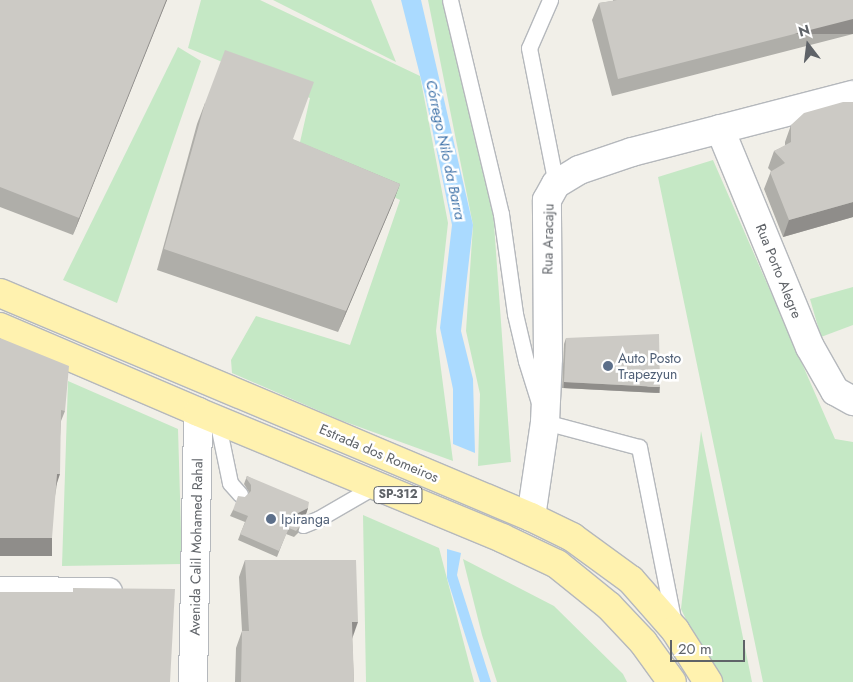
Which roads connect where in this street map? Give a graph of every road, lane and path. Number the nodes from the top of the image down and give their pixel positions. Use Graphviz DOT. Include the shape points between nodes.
graph roads {
  1 [pos="450,0"];
  2 [pos="550,0"];
  3 [pos="853,95"];
  4 [pos="720,129"];
  5 [pos="556,184"];
  6 [pos="0,293"];
  7 [pos="0,327"];
  8 [pos="853,401"];
  9 [pos="208,416"];
  10 [pos="545,422"];
  11 [pos="375,486"];
  12 [pos="240,494"];
  13 [pos="531,517"];
  14 [pos="303,525"];
  15 [pos="0,591"];
  16 [pos="136,592"];
  17 [pos="675,630"];
  18 [pos="193,682"];
  19 [pos="672,682"];
  20 [pos="708,682"];
  1 -- 10 [label="lane" via="501,214 515,314"];
  2 -- 5 [label="lane" via="529,48"];
  3 -- 4 [label="street, Rua Aracaju"];
  4 -- 5 [label="street, Rua Aracaju" via="632,152 579,170"];
  4 -- 8 [label="street, Rua Porto Alegre" via="810,347 835,391"];
  5 -- 10 [label="street, Rua Aracaju" via="547,200 546,217 548,358"];
  6 -- 13 [label="main road, Estrada dos Romeiros / SP-312"];
  7 -- 9 [label="main road, SP-312"];
  9 -- 11 [label="main road, SP-312"];
  9 -- 12 [label="lane" via="230,483"];
  9 -- 18 [label="street, Avenida Calil Mohamed Rahal" via="184,592"];
  10 -- 13 [label="street, Rua Aracaju"];
  10 -- 17 [label="lane" via="639,447"];
  11 -- 14 [label="lane"];
  11 -- 19 [label="main road, SP-312" via="557,564 609,606 644,642"];
  13 -- 17 [label="main road, Estrada dos Romeiros / SP-312" via="572,537 630,580"];
  15 -- 16 [label="street"];
  17 -- 20 [label="main road, Estrada dos Romeiros / SP-312"];
}
